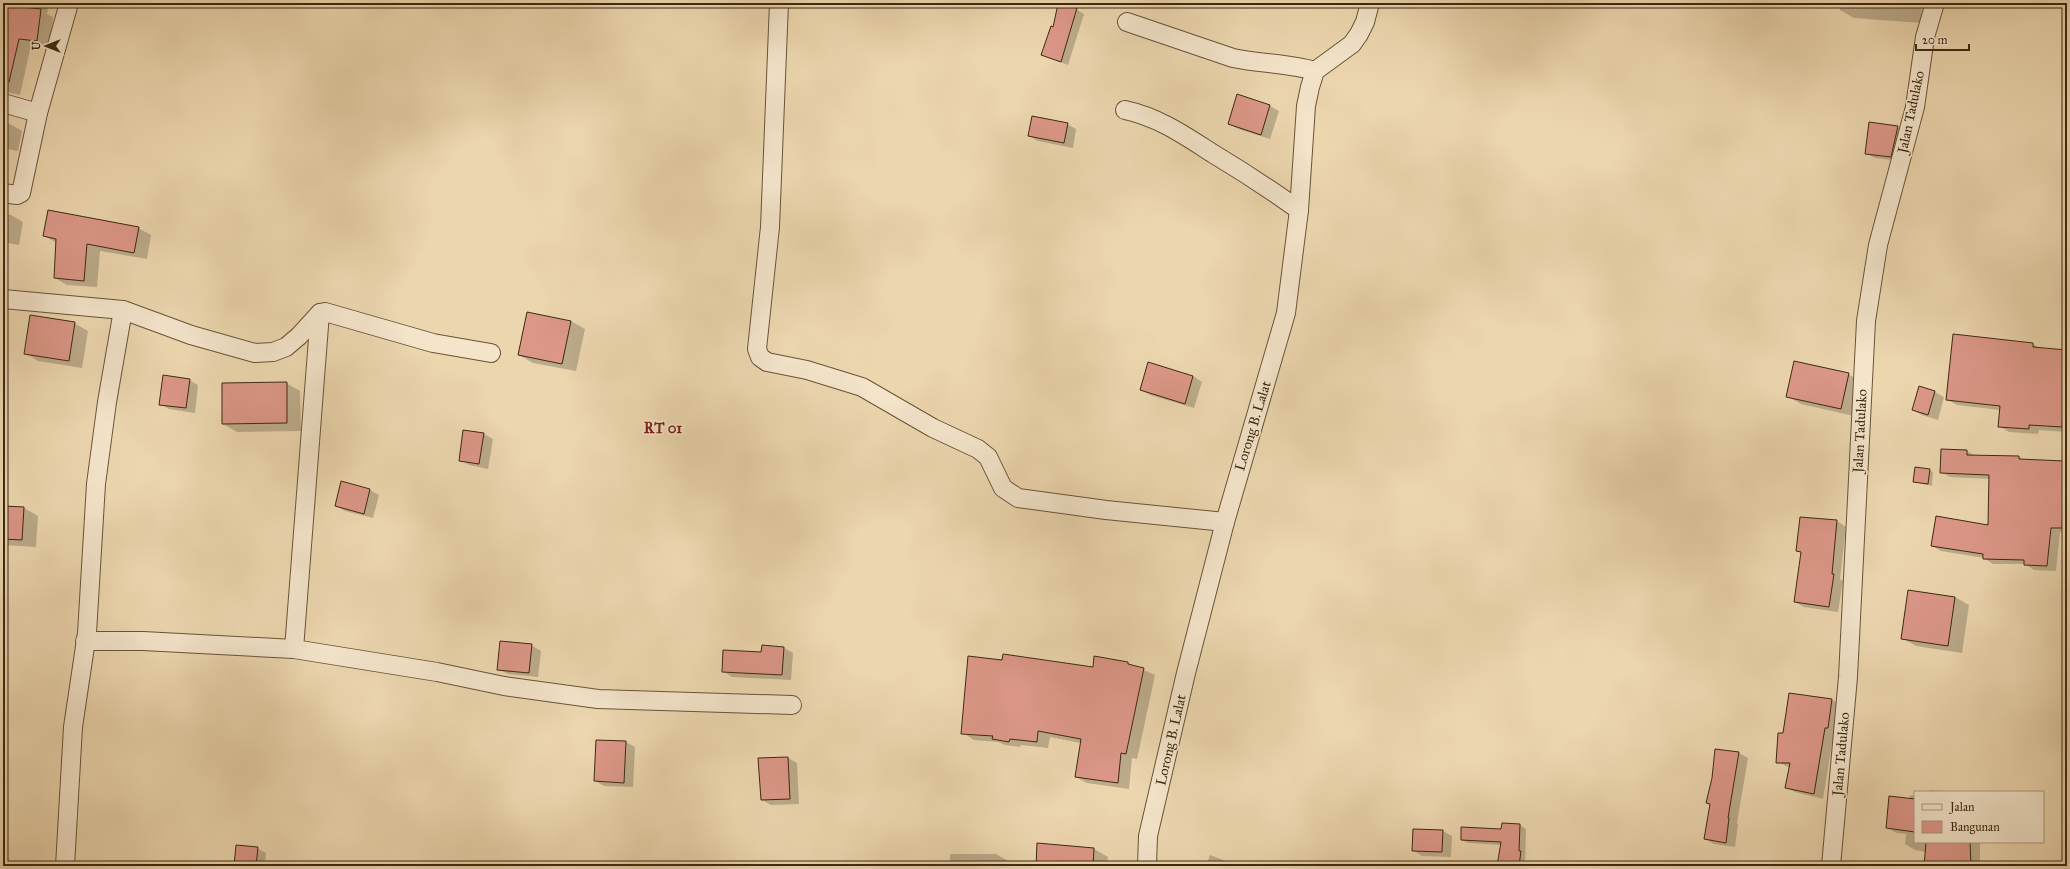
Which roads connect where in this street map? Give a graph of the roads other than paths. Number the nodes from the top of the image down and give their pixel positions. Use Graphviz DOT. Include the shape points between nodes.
graph roads {
  1 [pos="69,3"];
  2 [pos="778,3"];
  3 [pos="1370,3"];
  4 [pos="1935,3"];
  5 [pos="1127,22"];
  6 [pos="1315,71"];
  7 [pos="3,103"];
  8 [pos="1125,110"];
  9 [pos="38,112"];
  10 [pos="3,193"];
  11 [pos="1300,210"];
  12 [pos="3,299"];
  13 [pos="123,310"];
  14 [pos="320,313"];
  15 [pos="491,353"];
  16 [pos="1225,522"];
  17 [pos="85,642"];
  18 [pos="294,649"];
  19 [pos="792,705"];
  20 [pos="65,866"];
  21 [pos="1147,866"];
  22 [pos="1831,866"];
  1 -- 9 [label="street"];
  2 -- 16 [label="street" via="770,227 757,349 760,357 767,362 808,370 862,387 933,428 978,450 988,457 1003,488 1018,498"];
  3 -- 6 [label="street" via="1365,22 1355,39"];
  4 -- 22 [label="street, Jalan Tadulako" via="1925,37 1915,107 1878,245 1866,321 1848,677"];
  5 -- 6 [label="street" via="1248,62 1297,66"];
  6 -- 11 [label="street, Lorong B. Lalat" via="1306,106"];
  7 -- 9 [label="street"];
  8 -- 11 [label="street" via="1144,114 1180,133"];
  9 -- 10 [label="street" via="21,193"];
  11 -- 16 [label="street, Lorong B. Lalat" via="1286,312"];
  12 -- 13 [label="street"];
  13 -- 14 [label="street" via="191,335 255,353 273,352 286,347"];
  13 -- 17 [label="street" via="96,484"];
  14 -- 15 [label="street" via="350,318 433,343"];
  14 -- 18 [label="street"];
  16 -- 21 [label="street, Lorong B. Lalat" via="1148,836"];
  17 -- 18 [label="street" via="143,641"];
  17 -- 20 [label="street" via="73,727"];
  18 -- 19 [label="street" via="438,672 504,686 598,699"];
}
